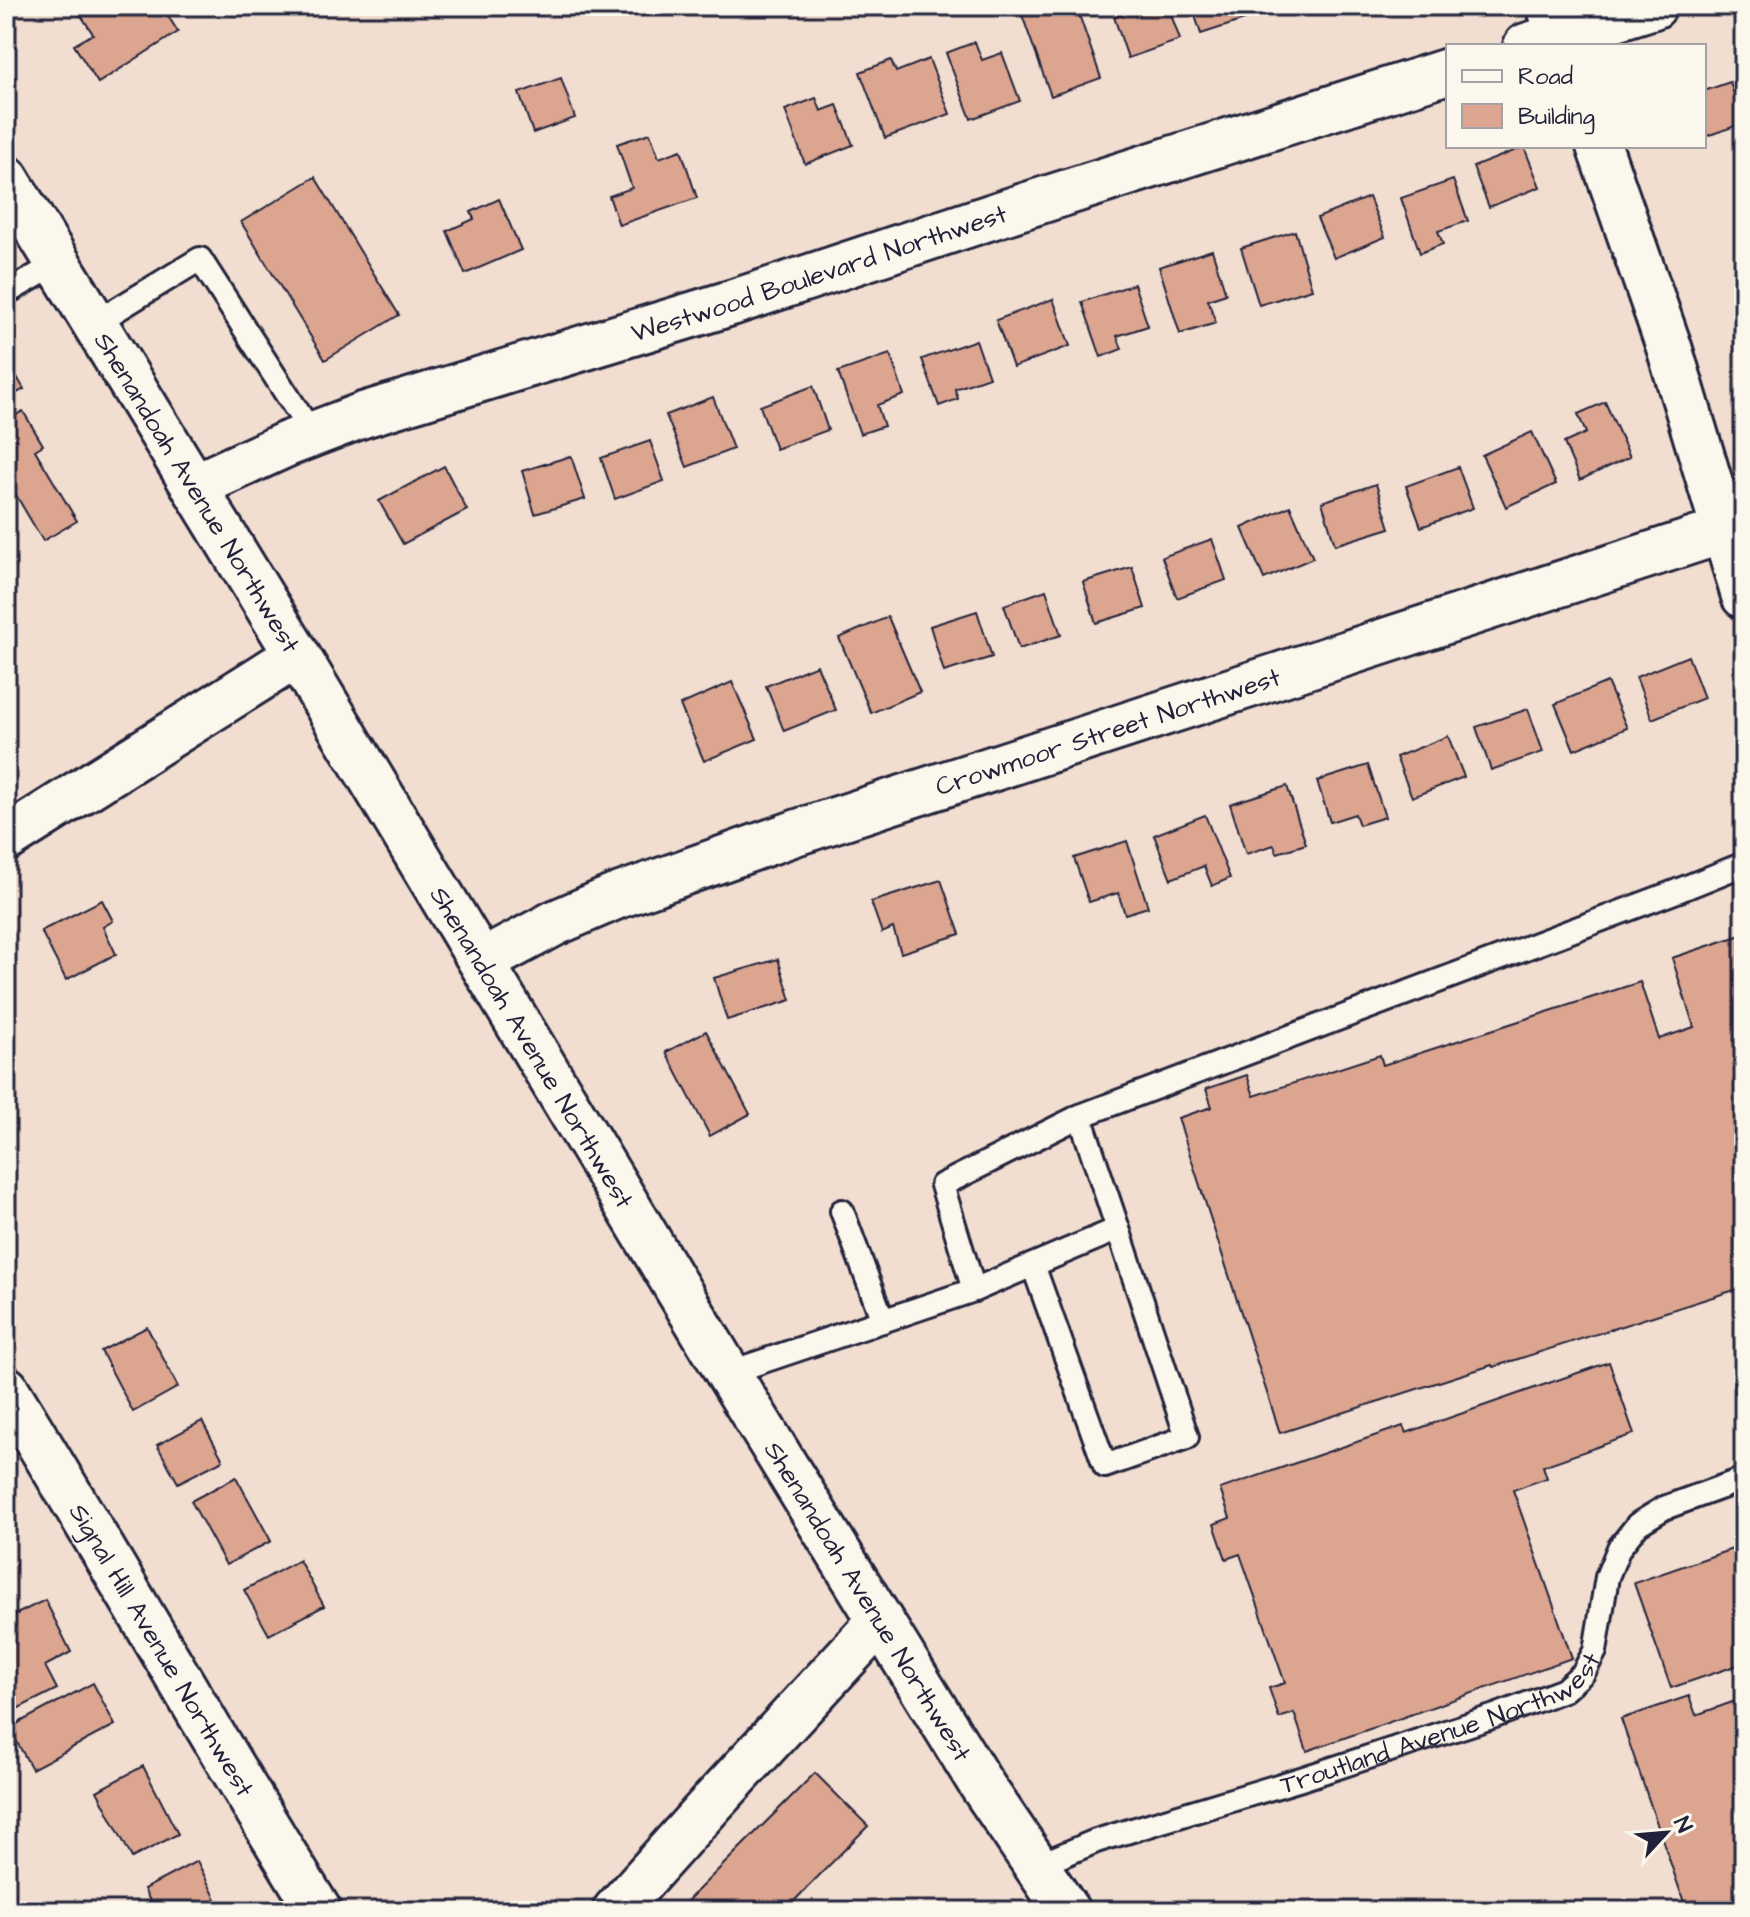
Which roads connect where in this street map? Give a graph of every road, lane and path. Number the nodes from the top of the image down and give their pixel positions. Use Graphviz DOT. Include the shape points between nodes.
graph roads {
  1 [pos="1654,6"];
  2 [pos="1550,33"];
  3 [pos="1446,72"];
  4 [pos="1600,148"];
  5 [pos="6,178"];
  6 [pos="58,263"];
  7 [pos="6,293"];
  8 [pos="95,323"];
  9 [pos="312,434"];
  10 [pos="195,486"];
  11 [pos="1734,527"];
  12 [pos="1744,596"];
  13 [pos="297,655"];
  14 [pos="6,839"];
  15 [pos="1744,864"];
  16 [pos="482,962"];
  17 [pos="1080,1116"];
  18 [pos="842,1211"];
  19 [pos="1118,1229"];
  20 [pos="1033,1265"];
  21 [pos="974,1290"];
  22 [pos="883,1321"];
  23 [pos="728,1373"];
  24 [pos="6,1389"];
  25 [pos="1744,1479"];
  26 [pos="880,1621"];
  27 [pos="1037,1866"];
  28 [pos="319,1911"];
  29 [pos="615,1911"];
  30 [pos="1067,1911"];
  1 -- 2 [label="street"];
  3 -- 9 [label="street, Westwood Boulevard Northwest"];
  4 -- 11 [label="street"];
  5 -- 6 [label="street, Shenandoah Avenue Northwest"];
  6 -- 7 [label="lane"];
  6 -- 8 [label="street, Shenandoah Avenue Northwest"];
  8 -- 9 [label="lane" via="200,259"];
  8 -- 10 [label="street, Shenandoah Avenue Northwest"];
  9 -- 10 [label="street, Westwood Boulevard Northwest"];
  10 -- 13 [label="street, Shenandoah Avenue Northwest"];
  11 -- 12 [label="street"];
  11 -- 16 [label="street, Crowmoor Street Northwest" via="798,832 615,897"];
  13 -- 14 [label="street"];
  13 -- 16 [label="street, Shenandoah Avenue Northwest"];
  15 -- 17 [label="lane"];
  16 -- 23 [label="street, Shenandoah Avenue Northwest"];
  17 -- 19 [label="lane"];
  17 -- 21 [label="lane" via="942,1185"];
  18 -- 22 [label="lane"];
  19 -- 20 [label="lane"];
  19 -- 20 [label="lane" via="1187,1437 1105,1466"];
  20 -- 21 [label="lane"];
  21 -- 22 [label="lane"];
  22 -- 23 [label="lane"];
  23 -- 26 [label="street, Shenandoah Avenue Northwest"];
  24 -- 28 [label="street, Signal Hill Avenue Northwest"];
  25 -- 27 [label="lane, Troutland Avenue Northwest" via="1664,1508 1638,1524 1619,1548 1607,1577 1595,1651 1583,1673 1564,1690 1096,1841"];
  26 -- 27 [label="street, Shenandoah Avenue Northwest"];
  26 -- 29 [label="street"];
  27 -- 30 [label="street, Shenandoah Avenue Northwest"];
}
